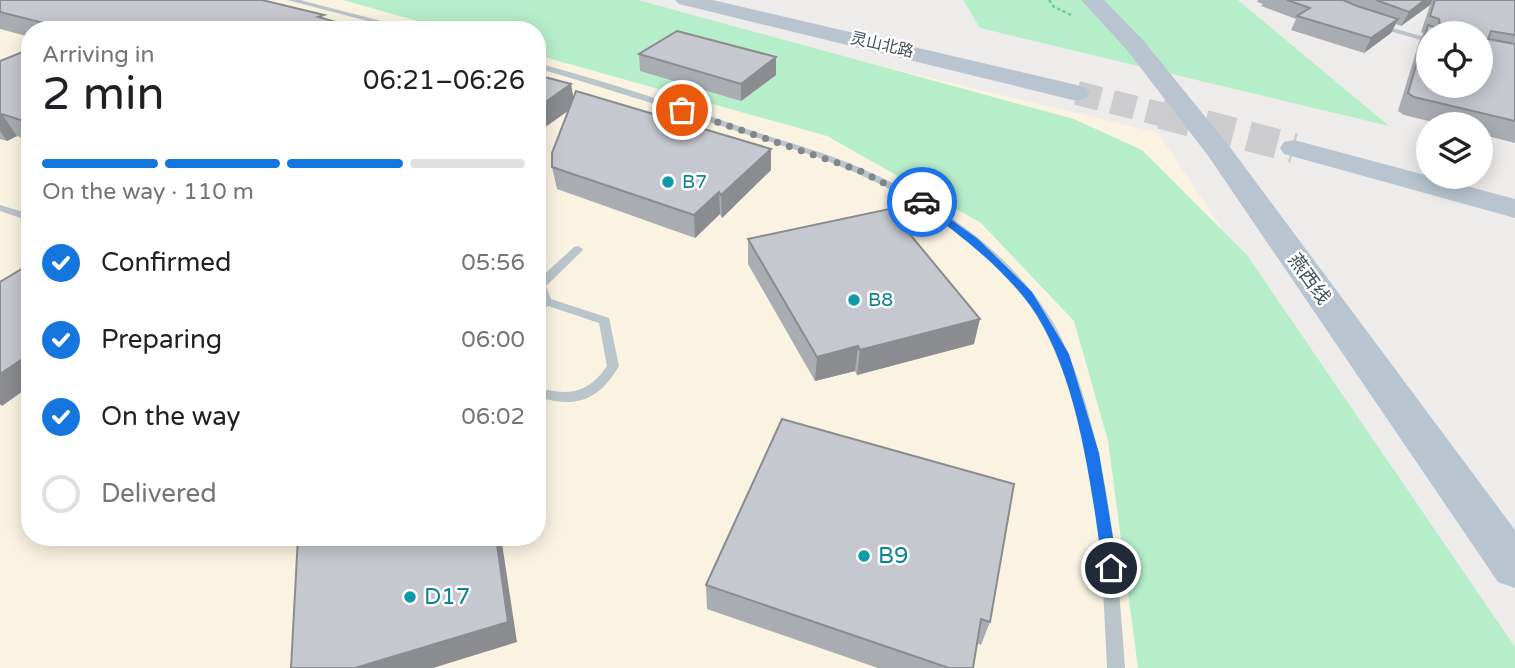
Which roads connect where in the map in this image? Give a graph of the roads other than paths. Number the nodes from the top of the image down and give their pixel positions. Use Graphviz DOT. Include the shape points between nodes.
graph roads {
  1 [pos="291,0"];
  2 [pos="686,0"];
  3 [pos="749,0"];
  4 [pos="1092,0"];
  5 [pos="1364,20"];
  6 [pos="376,21"];
  7 [pos="1416,36"];
  8 [pos="546,68"];
  9 [pos="1416,162"];
  10 [pos="1416,177"];
  11 [pos="1493,181"];
  12 [pos="1515,187"];
  13 [pos="1453,189"];
  14 [pos="0,208"];
  15 [pos="1515,209"];
  16 [pos="21,215"];
  17 [pos="578,249"];
  18 [pos="546,279"];
  19 [pos="546,307"];
  20 [pos="546,395"];
  21 [pos="1515,567"];
  22 [pos="1116,668"];
  1 -- 6 [label="lane"];
  2 -- 3 [label="street, 灵山北路" via="1084,84"];
  4 -- 21 [label="street, 燕西线" via="1135,45 1219,152"];
  5 -- 7 [label="lane"];
  8 -- 22 [label="lane" via="858,170 923,202 974,241 1028,295 1063,354 1093,453 1109,543"];
  9 -- 10 [label="street" via="1297,139"];
  11 -- 12 [label="street"];
  13 -- 15 [label="street"];
  14 -- 16 [label="lane"];
  17 -- 18 [label="lane"];
  19 -- 20 [label="lane" via="605,321 613,366 601,386 570,400"];
}
